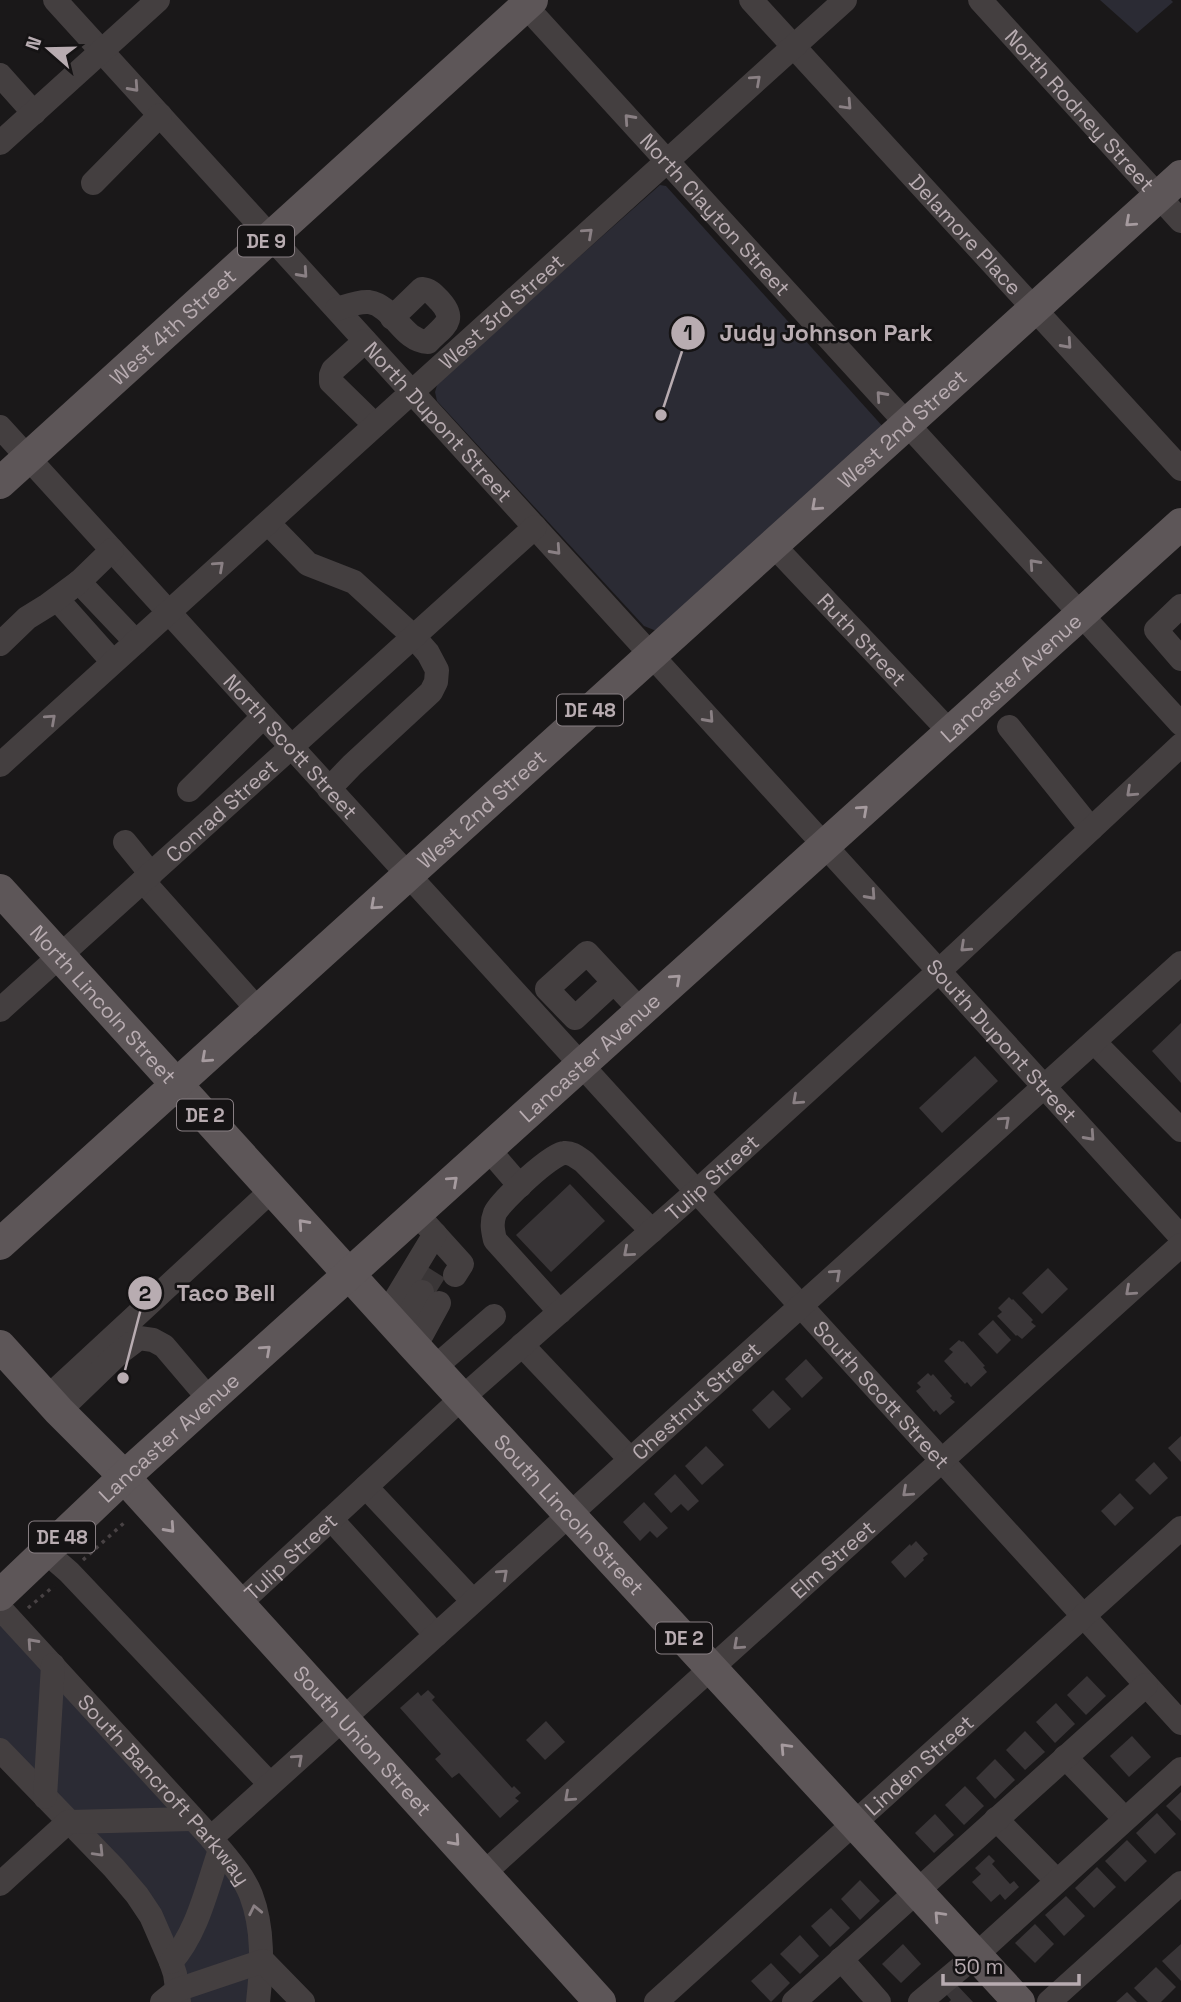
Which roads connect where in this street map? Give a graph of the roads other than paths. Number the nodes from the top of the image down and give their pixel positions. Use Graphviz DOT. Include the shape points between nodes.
graph roads {
  1 [pos="55,0"];
  2 [pos="158,0"];
  3 [pos="751,0"];
  4 [pos="845,0"];
  5 [pos="980,0"];
  6 [pos="526,2"];
  7 [pos="793,46"];
  8 [pos="102,51"];
  9 [pos="0,75"];
  10 [pos="34,113"];
  11 [pos="160,115"];
  12 [pos="0,144"];
  13 [pos="667,161"];
  14 [pos="93,183"];
  15 [pos="1170,186"];
  16 [pos="1181,221"];
  17 [pos="271,237"];
  18 [pos="337,309"];
  19 [pos="1034,309"];
  20 [pos="392,318"];
  21 [pos="365,341"];
  22 [pos="412,392"];
  23 [pos="907,424"];
  24 [pos="375,425"];
  25 [pos="0,427"];
  26 [pos="28,458"];
  27 [pos="1181,469"];
  28 [pos="0,483"];
  29 [pos="268,523"];
  30 [pos="1181,524"];
  31 [pos="535,527"];
  32 [pos="773,545"];
  33 [pos="112,550"];
  34 [pos="79,582"];
  35 [pos="57,599"];
  36 [pos="1181,606"];
  37 [pos="168,612"];
  38 [pos="1080,614"];
  39 [pos="414,637"];
  40 [pos="136,642"];
  41 [pos="0,644"];
  42 [pos="652,655"];
  43 [pos="1181,659"];
  44 [pos="113,662"];
  45 [pos="263,717"];
  46 [pos="1181,724"];
  47 [pos="1009,727"];
  48 [pos="950,732"];
  49 [pos="1181,745"];
  50 [pos="291,748"];
  51 [pos="0,765"];
  52 [pos="329,789"];
  53 [pos="189,790"];
  54 [pos="1091,829"];
  55 [pos="125,842"];
  56 [pos="825,845"];
  57 [pos="408,876"];
  58 [pos="147,877"];
  59 [pos="0,890"];
  60 [pos="60,956"];
  61 [pos="1181,963"];
  62 [pos="939,971"];
  63 [pos="614,982"];
  64 [pos="0,1010"];
  65 [pos="258,1011"];
  66 [pos="641,1011"];
  67 [pos="1094,1042"];
  68 [pos="581,1066"];
  69 [pos="177,1085"];
  70 [pos="1044,1086"];
  71 [pos="1181,1130"];
  72 [pos="488,1149"];
  73 [pos="520,1186"];
  74 [pos="272,1190"];
  75 [pos="696,1192"];
  76 [pos="652,1231"];
  77 [pos="1181,1237"];
  78 [pos="0,1244"];
  79 [pos="383,1244"];
  80 [pos="1181,1245"];
  81 [pos="439,1247"];
  82 [pos="349,1275"];
  83 [pos="424,1291"];
  84 [pos="800,1306"];
  85 [pos="560,1312"];
  86 [pos="494,1315"];
  87 [pos="409,1340"];
  88 [pos="522,1345"];
  89 [pos="0,1346"];
  90 [pos="462,1398"];
  91 [pos="210,1399"];
  92 [pos="53,1405"];
  93 [pos="631,1459"];
  94 [pos="942,1461"];
  95 [pos="124,1478"];
  96 [pos="366,1487"];
  97 [pos="569,1514"];
  98 [pos="331,1519"];
  99 [pos="1181,1528"];
  100 [pos="46,1552"];
  101 [pos="0,1595"];
  102 [pos="473,1601"];
  103 [pos="239,1604"];
  104 [pos="0,1608"];
  105 [pos="1083,1616"];
  106 [pos="436,1635"];
  107 [pos="52,1665"];
  108 [pos="711,1668"];
  109 [pos="1146,1685"];
  110 [pos="343,1718"];
  111 [pos="1181,1723"];
  112 [pos="0,1750"];
  113 [pos="1065,1757"];
  114 [pos="1181,1769"];
  115 [pos="270,1784"];
  116 [pos="45,1797"];
  117 [pos="192,1819"];
  118 [pos="996,1819"];
  119 [pos="1125,1819"];
  120 [pos="68,1822"];
  121 [pos="854,1823"];
  122 [pos="216,1844"];
  123 [pos="484,1873"];
  124 [pos="1057,1881"];
  125 [pos="1181,1883"];
  126 [pos="0,1884"];
  127 [pos="916,1891"];
  128 [pos="976,1955"];
  129 [pos="841,1959"];
  130 [pos="263,1961"];
  131 [pos="171,1962"];
  132 [pos="173,1998"];
  133 [pos="258,2002"];
  134 [pos="303,2002"];
  135 [pos="600,2002"];
  136 [pos="656,2002"];
  137 [pos="794,2002"];
  138 [pos="879,2002"];
  139 [pos="920,2002"];
  140 [pos="1019,2002"];
  141 [pos="1049,2002"];
  1 -- 8 [label="street, North Dupont Street"];
  2 -- 8 [label="street"];
  3 -- 7 [label="street, Delamore Place"];
  4 -- 7 [label="street, West 3rd Street"];
  5 -- 15 [label="street, North Rodney Street"];
  13 -- 6 [label="street, North Clayton Street, one-way"];
  6 -- 17 [label="main road, West 4th Street / DE 9"];
  13 -- 7 [label="street, West 3rd Street, one-way"];
  7 -- 19 [label="street, Delamore Place, one-way"];
  8 -- 10 [label="street"];
  8 -- 11 [label="street, North Dupont Street, one-way"];
  9 -- 10 [label="street"];
  10 -- 12 [label="street"];
  11 -- 14 [label="street"];
  11 -- 17 [label="street, North Dupont Street"];
  22 -- 13 [label="street, West 3rd Street, one-way"];
  23 -- 13 [label="street, North Clayton Street, one-way"];
  15 -- 16 [label="street, North Rodney Street"];
  15 -- 19 [label="main road, West 2nd Street / DE 48, one-way"];
  17 -- 18 [label="street, North Dupont Street, one-way"];
  17 -- 26 [label="main road, West 4th Street / DE 9"];
  18 -- 20 [label="street" via="371,302"];
  18 -- 21 [label="street, North Dupont Street"];
  19 -- 23 [label="main road, West 2nd Street / DE 48"];
  19 -- 27 [label="street, Delamore Place, one-way"];
  21 -- 22 [label="street, North Dupont Street"];
  21 -- 24 [label="street" via="333,370 331,382"];
  22 -- 24 [label="street, West 3rd Street"];
  22 -- 31 [label="street, North Dupont Street"];
  23 -- 32 [label="main road, West 2nd Street / DE 48, one-way"];
  38 -- 23 [label="street, North Clayton Street, one-way"];
  24 -- 29 [label="street, West 3rd Street"];
  25 -- 26 [label="street, North Scott Street"];
  26 -- 28 [label="main road, West 4th Street / DE 9"];
  26 -- 33 [label="street, North Scott Street"];
  37 -- 29 [label="street, West 3rd Street, one-way"];
  29 -- 39 [label="street" via="308,564 354,582"];
  30 -- 38 [label="main road, Lancaster Avenue / DE 48"];
  31 -- 39 [label="street, Conrad Street"];
  31 -- 42 [label="street, North Dupont Street, one-way"];
  32 -- 42 [label="main road, West 2nd Street / DE 48"];
  32 -- 48 [label="street, Ruth Street"];
  33 -- 34 [label="street"];
  33 -- 37 [label="street, North Scott Street"];
  34 -- 35 [label="street"];
  34 -- 40 [label="street"];
  35 -- 41 [label="street" via="27,618"];
  35 -- 44 [label="street"];
  36 -- 43 [label="street" via="1156,630"];
  37 -- 40 [label="street, West 3rd Street"];
  37 -- 45 [label="street, North Scott Street"];
  38 -- 46 [label="street, North Clayton Street"];
  38 -- 48 [label="main road, Lancaster Avenue / DE 48"];
  39 -- 50 [label="street, Conrad Street"];
  39 -- 52 [label="street" via="437,670 431,692"];
  40 -- 44 [label="street, West 3rd Street"];
  42 -- 56 [label="street, North Dupont Street, one-way"];
  42 -- 57 [label="main road, West 2nd Street / DE 48"];
  51 -- 44 [label="street, West 3rd Street, one-way"];
  45 -- 50 [label="street, North Scott Street"];
  45 -- 53 [label="street"];
  47 -- 54 [label="street"];
  56 -- 48 [label="main road, Lancaster Avenue / DE 48, one-way"];
  49 -- 54 [label="street, Tulip Street, one-way"];
  50 -- 52 [label="street, North Scott Street"];
  50 -- 58 [label="street, Conrad Street"];
  52 -- 57 [label="street, North Scott Street"];
  54 -- 62 [label="street, Tulip Street, one-way"];
  55 -- 58 [label="street"];
  56 -- 62 [label="street, South Dupont Street, one-way"];
  66 -- 56 [label="main road, Lancaster Avenue / DE 48, one-way"];
  57 -- 65 [label="main road, West 2nd Street / DE 48, one-way"];
  57 -- 68 [label="street, North Scott Street"];
  58 -- 60 [label="street, Conrad Street"];
  58 -- 65 [label="street"];
  59 -- 60 [label="main road, North Lincoln Street / DE 2"];
  60 -- 64 [label="street, Conrad Street"];
  60 -- 69 [label="main road, North Lincoln Street / DE 2"];
  61 -- 67 [label="street, Chestnut Street"];
  62 -- 70 [label="street, South Dupont Street"];
  62 -- 75 [label="street, Tulip Street, one-way"];
  63 -- 66 [label="street"];
  65 -- 69 [label="main road, West 2nd Street / DE 48, one-way"];
  66 -- 68 [label="main road, Lancaster Avenue / DE 48"];
  67 -- 70 [label="street, Chestnut Street"];
  67 -- 71 [label="street"];
  68 -- 72 [label="main road, Lancaster Avenue / DE 48"];
  68 -- 75 [label="street, South Scott Street"];
  69 -- 74 [label="main road, North Lincoln Street / DE 2"];
  69 -- 78 [label="main road, West 2nd Street / DE 48"];
  70 -- 77 [label="street, South Dupont Street, one-way"];
  84 -- 70 [label="street, Chestnut Street, one-way"];
  72 -- 73 [label="street"];
  81 -- 72 [label="main road, Lancaster Avenue / DE 48, one-way"];
  73 -- 76 [label="street" via="552,1156 575,1155"];
  73 -- 85 [label="street" via="494,1217 495,1240"];
  82 -- 74 [label="main road, North Lincoln Street / DE 2, one-way"];
  74 -- 92 [label="street"];
  75 -- 76 [label="street, Tulip Street"];
  75 -- 84 [label="street, South Scott Street"];
  76 -- 85 [label="street, Tulip Street, one-way"];
  79 -- 81 [label="main road, Lancaster Avenue / DE 48"];
  79 -- 82 [label="main road, Lancaster Avenue / DE 48"];
  79 -- 83 [label="street"];
  80 -- 94 [label="street, Elm Street, one-way"];
  81 -- 83 [label="street"];
  82 -- 87 [label="main road, South Lincoln Street / DE 2"];
  91 -- 82 [label="main road, Lancaster Avenue / DE 48, one-way"];
  83 -- 87 [label="street"];
  83 -- 87 [label="street"];
  84 -- 93 [label="street, Chestnut Street"];
  84 -- 94 [label="street, South Scott Street"];
  85 -- 88 [label="street, Tulip Street"];
  86 -- 87 [label="street"];
  87 -- 90 [label="main road, South Lincoln Street / DE 2"];
  88 -- 90 [label="street, Tulip Street"];
  88 -- 93 [label="street"];
  89 -- 92 [label="main road, South Union Street"];
  90 -- 96 [label="street, Tulip Street"];
  90 -- 97 [label="main road, South Lincoln Street / DE 2"];
  91 -- 92 [label="street" via="164,1346 139,1338"];
  91 -- 95 [label="main road, Lancaster Avenue / DE 48"];
  92 -- 95 [label="main road, South Union Street"];
  93 -- 97 [label="street, Chestnut Street"];
  94 -- 105 [label="street, South Scott Street"];
  94 -- 108 [label="street, Elm Street, one-way"];
  95 -- 100 [label="main road, Lancaster Avenue / DE 48"];
  95 -- 103 [label="main road, South Union Street, one-way"];
  96 -- 98 [label="street, Tulip Street"];
  96 -- 102 [label="street"];
  102 -- 97 [label="street, Chestnut Street, one-way"];
  97 -- 108 [label="main road, South Lincoln Street / DE 2"];
  98 -- 103 [label="street, Tulip Street"];
  98 -- 106 [label="street"];
  99 -- 105 [label="street, Linden Street"];
  100 -- 101 [label="main road, Lancaster Avenue / DE 48"];
  100 -- 115 [label="street"];
  102 -- 106 [label="street, Chestnut Street"];
  103 -- 110 [label="main road, South Union Street"];
  107 -- 104 [label="street, South Bancroft Parkway, one-way"];
  105 -- 109 [label="street, South Scott Street"];
  105 -- 121 [label="street, Linden Street"];
  106 -- 110 [label="street, Chestnut Street"];
  107 -- 116 [label="street"];
  107 -- 117 [label="street, South Bancroft Parkway"];
  121 -- 108 [label="main road, South Lincoln Street / DE 2, one-way"];
  108 -- 123 [label="street, Elm Street, one-way"];
  109 -- 111 [label="street, South Scott Street"];
  109 -- 113 [label="street"];
  115 -- 110 [label="street, Chestnut Street, one-way"];
  110 -- 123 [label="main road, South Union Street, one-way"];
  112 -- 116 [label="street"];
  113 -- 118 [label="street"];
  113 -- 119 [label="street"];
  114 -- 119 [label="street"];
  115 -- 122 [label="street, Chestnut Street"];
  116 -- 120 [label="street"];
  117 -- 120 [label="street"];
  117 -- 122 [label="street, South Bancroft Parkway"];
  118 -- 124 [label="street"];
  118 -- 127 [label="street"];
  119 -- 124 [label="street"];
  120 -- 126 [label="street"];
  120 -- 131 [label="street, one-way" via="137,1895"];
  121 -- 127 [label="main road, South Lincoln Street / DE 2"];
  121 -- 136 [label="street, Linden Street"];
  130 -- 122 [label="street, South Bancroft Parkway, one-way" via="251,1895"];
  122 -- 131 [label="street" via="202,1904"];
  123 -- 135 [label="main road, South Union Street"];
  124 -- 128 [label="street"];
  125 -- 141 [label="street"];
  128 -- 127 [label="main road, South Lincoln Street / DE 2, one-way"];
  127 -- 129 [label="street"];
  128 -- 139 [label="street"];
  128 -- 140 [label="main road, South Lincoln Street / DE 2"];
  129 -- 137 [label="street"];
  129 -- 138 [label="street"];
  130 -- 132 [label="street"];
  130 -- 133 [label="street, South Bancroft Parkway"];
  130 -- 134 [label="street"];
  131 -- 132 [label="street"];
}
